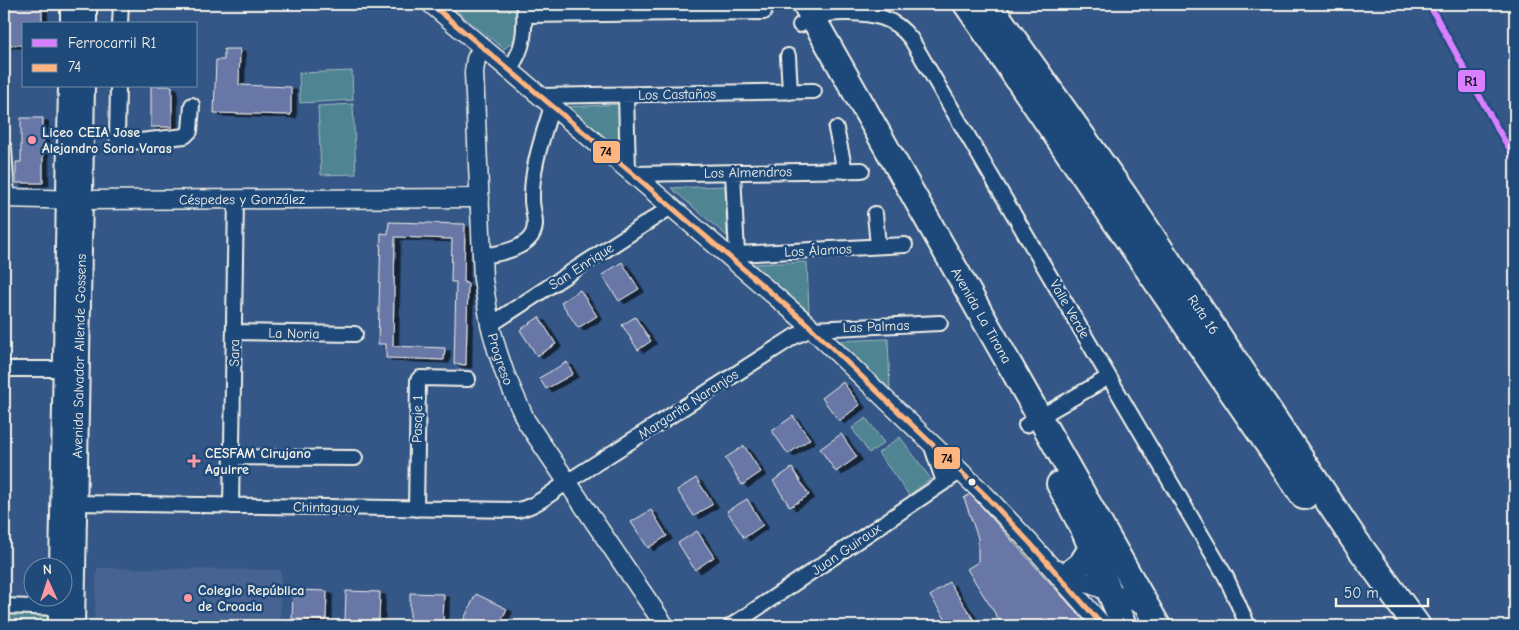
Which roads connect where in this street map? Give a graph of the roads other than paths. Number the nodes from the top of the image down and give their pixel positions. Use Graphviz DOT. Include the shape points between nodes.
graph roads {
  1 [pos="71,4"];
  2 [pos="86,4"];
  3 [pos="121,4"];
  4 [pos="431,4"];
  5 [pos="788,4"];
  6 [pos="967,4"];
  7 [pos="988,4"];
  8 [pos="524,9"];
  9 [pos="881,11"];
  10 [pos="764,12"];
  11 [pos="806,15"];
  12 [pos="71,22"];
  13 [pos="86,22"];
  14 [pos="120,22"];
  15 [pos="482,48"];
  16 [pos="788,56"];
  17 [pos="509,70"];
  18 [pos="69,88"];
  19 [pos="84,88"];
  20 [pos="118,88"];
  21 [pos="814,91"];
  22 [pos="790,92"];
  23 [pos="626,95"];
  24 [pos="545,101"];
  25 [pos="192,105"];
  26 [pos="836,129"];
  27 [pos="4,148"];
  28 [pos="862,170"];
  29 [pos="845,171"];
  30 [pos="631,172"];
  31 [pos="733,172"];
  32 [pos="5,198"];
  33 [pos="480,198"];
  34 [pos="236,199"];
  35 [pos="74,200"];
  36 [pos="671,207"];
  37 [pos="876,214"];
  38 [pos="906,245"];
  39 [pos="878,246"];
  40 [pos="482,256"];
  41 [pos="734,257"];
  42 [pos="940,324"];
  43 [pos="490,325"];
  44 [pos="812,329"];
  45 [pos="234,332"];
  46 [pos="355,334"];
  47 [pos="4,369"];
  48 [pos="64,369"];
  49 [pos="1109,377"];
  50 [pos="468,379"];
  51 [pos="1032,421"];
  52 [pos="931,443"];
  53 [pos="232,457"];
  54 [pos="355,458"];
  55 [pos="961,471"];
  56 [pos="566,482"];
  57 [pos="944,482"];
  58 [pos="77,504"];
  59 [pos="231,506"];
  60 [pos="416,509"];
  61 [pos="1091,548"];
  62 [pos="60,558"];
  63 [pos="1059,571"];
  64 [pos="1108,591"];
  65 [pos="4,606"];
  66 [pos="59,611"];
  67 [pos="1154,618"];
  68 [pos="74,626"];
  69 [pos="665,626"];
  70 [pos="731,626"];
  71 [pos="1103,626"];
  72 [pos="1124,626"];
  73 [pos="1248,626"];
  74 [pos="1395,626"];
  75 [pos="1417,626"];
  1 -- 12 [label="main road"];
  2 -- 13 [label="main road"];
  3 -- 14 [label="street"];
  4 -- 15 [label="street"];
  5 -- 11 [label="highway, Avenida La Tirana"];
  6 -- 74 [label="highway, Ruta 16"];
  7 -- 75 [label="highway, Ruta 16" via="1124,196 1356,542"];
  8 -- 10 [label="street"];
  8 -- 17 [label="street" via="521,49"];
  9 -- 11 [label="street"];
  9 -- 49 [label="street, Valle Verde" via="916,45"];
  11 -- 51 [label="highway, Avenida La Tirana"];
  15 -- 17 [label="street"];
  15 -- 33 [label="street, Progreso" via="476,58 474,72"];
  16 -- 22 [label="street"];
  17 -- 24 [label="street"];
  18 -- 35 [label="main road, Avenida Salvador Allende Gossens"];
  19 -- 35 [label="main road, Avenida Salvador Allende Gossens"];
  20 -- 25 [label="street" via="117,138 122,143 185,136 190,131"];
  21 -- 22 [label="street, Los Castaños"];
  22 -- 23 [label="street, Los Castaños"];
  23 -- 24 [label="street, Los Castaños"];
  23 -- 30 [label="street"];
  24 -- 30 [label="street"];
  24 -- 40 [label="street" via="534,177 534,232 526,242 497,254"];
  26 -- 29 [label="street"];
  27 -- 32 [label="street"];
  28 -- 29 [label="street, Los Almendros"];
  29 -- 31 [label="street, Los Almendros"];
  30 -- 31 [label="street, Los Almendros"];
  30 -- 36 [label="street"];
  31 -- 41 [label="street"];
  32 -- 35 [label="street, Céspedes y González"];
  33 -- 34 [label="street, Céspedes y González"];
  33 -- 40 [label="street, Progreso"];
  34 -- 35 [label="street, Céspedes y González"];
  34 -- 45 [label="street, Sara"];
  35 -- 48 [label="main road, Avenida Salvador Allende Gossens"];
  35 -- 58 [label="main road, Avenida Salvador Allende Gossens"];
  36 -- 41 [label="street"];
  36 -- 43 [label="street, San Enrique"];
  37 -- 39 [label="street"];
  38 -- 39 [label="street, Los Álamos"];
  39 -- 41 [label="street, Los Álamos"];
  40 -- 43 [label="street, Progreso"];
  41 -- 44 [label="street"];
  42 -- 44 [label="street, Las Palmas"];
  43 -- 56 [label="street, Progreso" via="496,350 526,421"];
  44 -- 52 [label="street"];
  44 -- 56 [label="street, Margarita Naranjos" via="795,336"];
  45 -- 46 [label="street, La Noria"];
  45 -- 53 [label="street, Sara"];
  47 -- 48 [label="street"];
  48 -- 62 [label="main road, Avenida Salvador Allende Gossens"];
  49 -- 51 [label="street"];
  49 -- 73 [label="street, Valle Verde" via="1226,577"];
  50 -- 60 [label="street, Pasaje 1" via="418,380"];
  51 -- 61 [label="highway, Avenida La Tirana"];
  51 -- 67 [label="highway, Avenida La Tirana"];
  52 -- 55 [label="street"];
  52 -- 57 [label="street"];
  53 -- 54 [label="street"];
  53 -- 59 [label="street, Sara"];
  55 -- 57 [label="street, Juan Guiraux"];
  55 -- 63 [label="street"];
  56 -- 60 [label="street, Chintaguay" via="535,504 518,510"];
  56 -- 69 [label="street, Progreso"];
  57 -- 70 [label="street, Juan Guiraux"];
  58 -- 59 [label="street, Chintaguay"];
  58 -- 68 [label="main road, Avenida Salvador Allende Gossens"];
  59 -- 60 [label="street, Chintaguay"];
  61 -- 63 [label="highway" via="1081,564"];
  61 -- 64 [label="highway, Avenida La Tirana"];
  63 -- 64 [label="street"];
  63 -- 71 [label="street"];
  64 -- 67 [label="street" via="1129,599"];
  64 -- 72 [label="highway, Avenida La Tirana"];
  65 -- 66 [label="street"];
}
